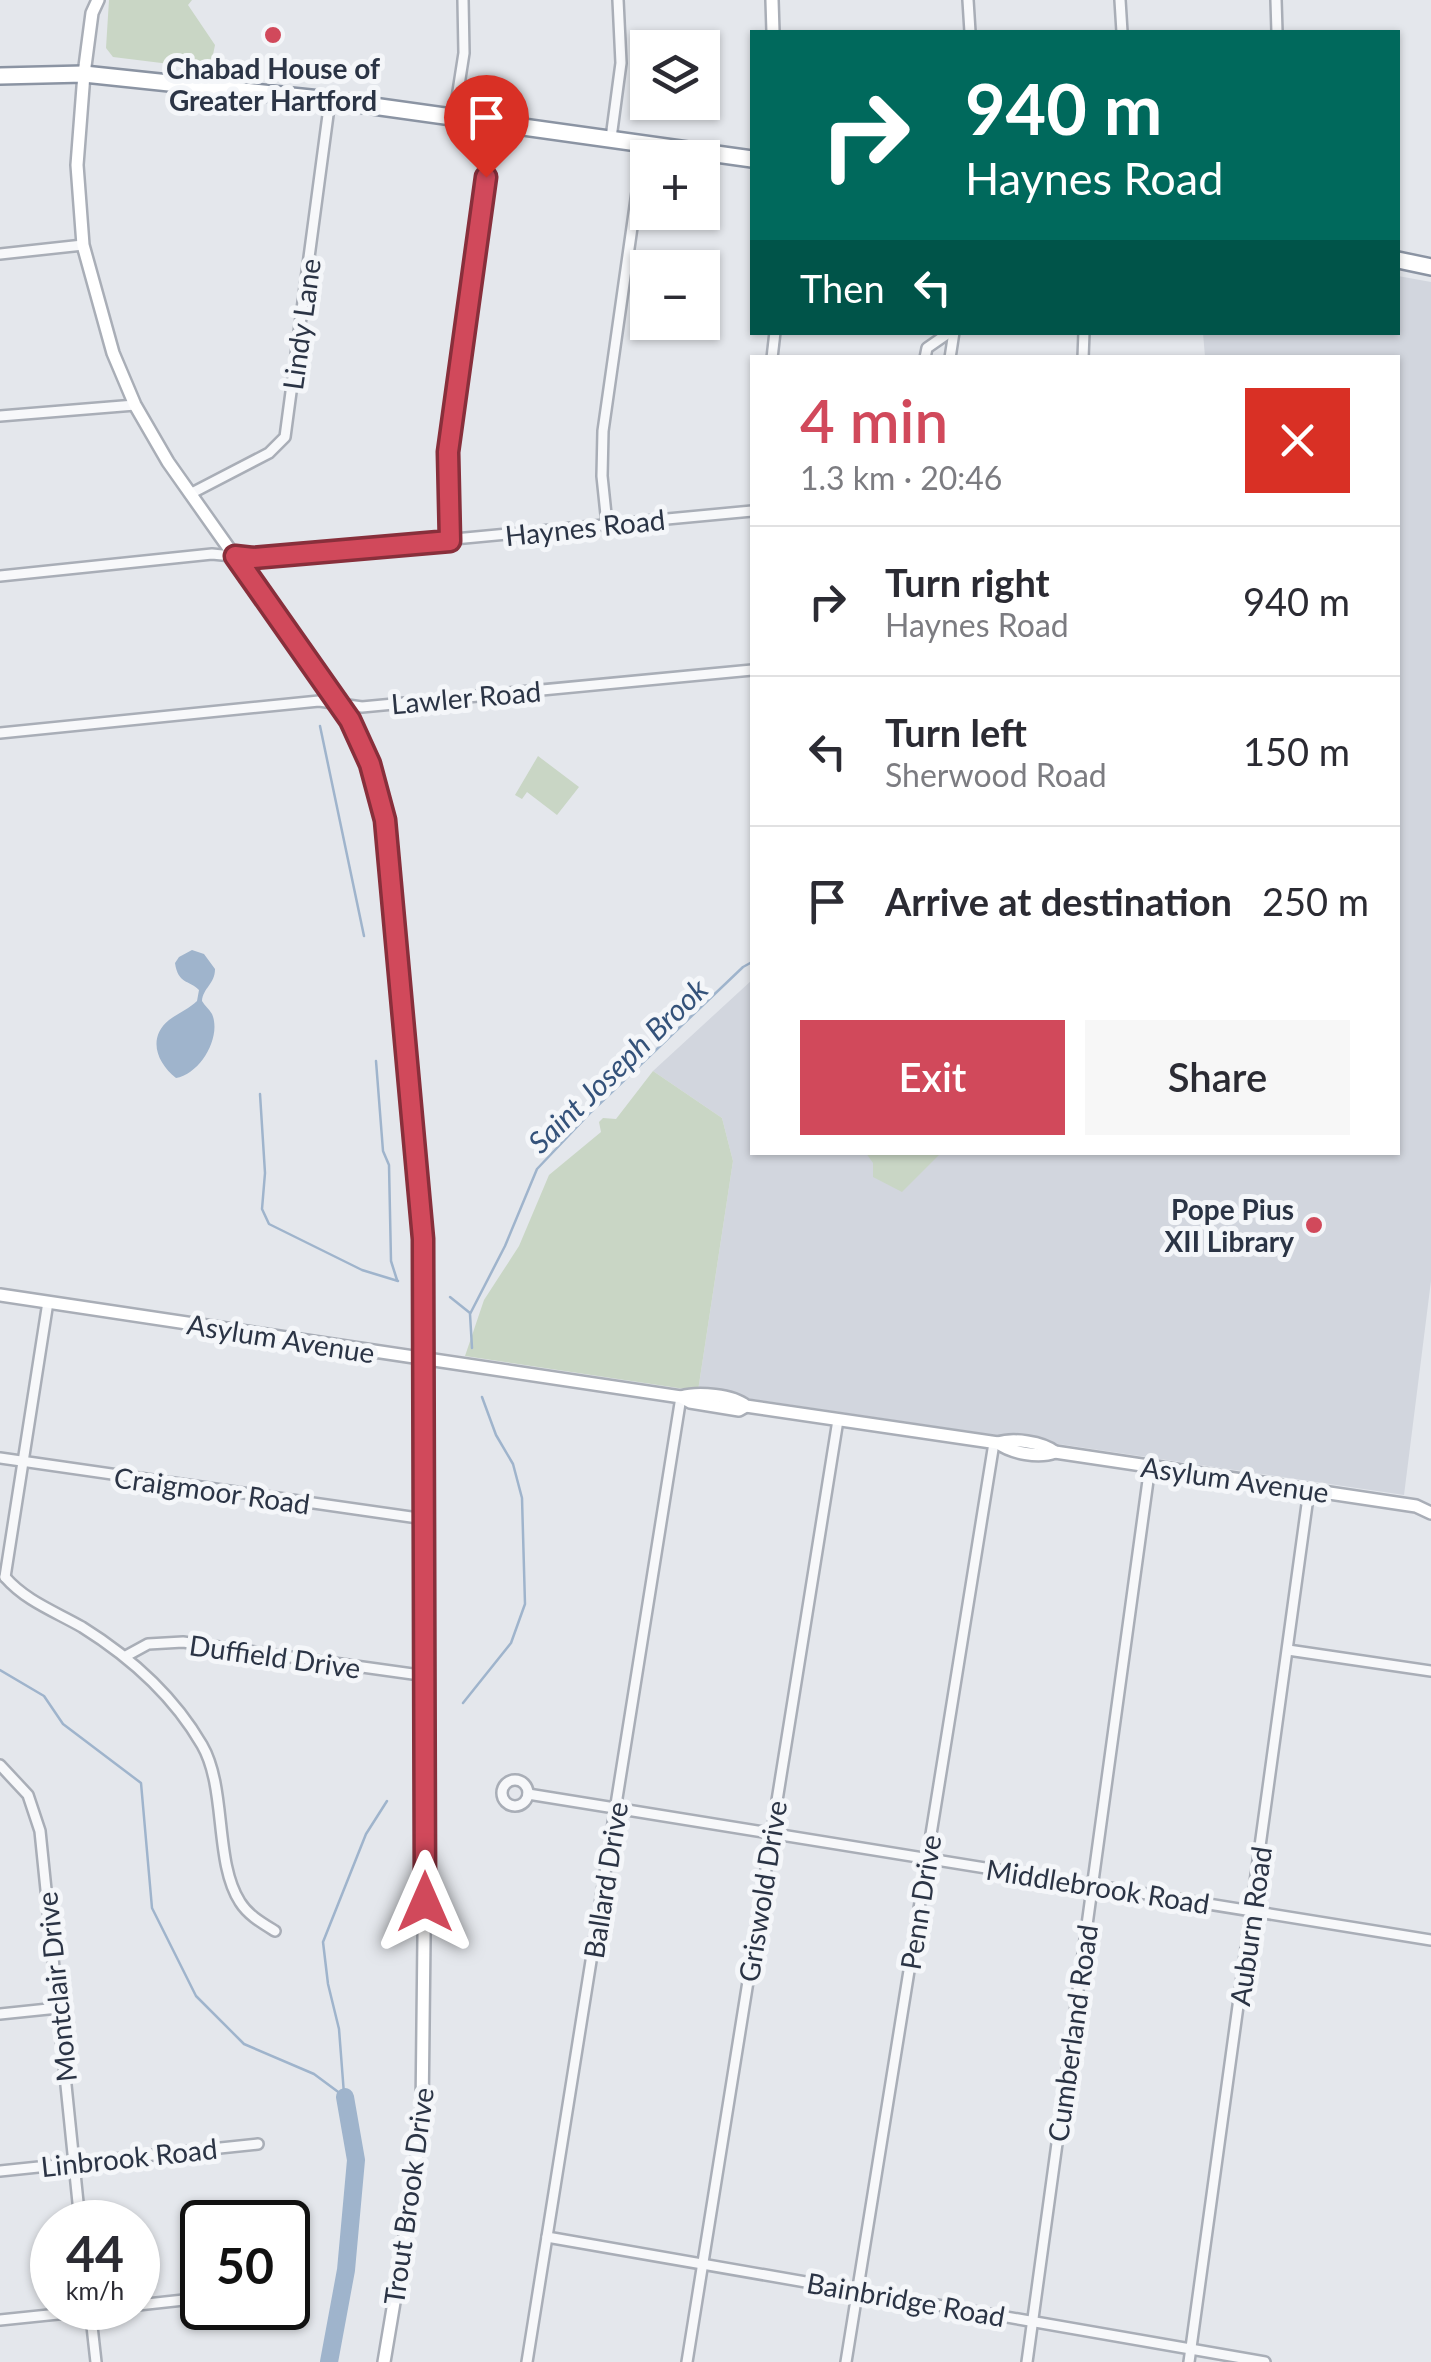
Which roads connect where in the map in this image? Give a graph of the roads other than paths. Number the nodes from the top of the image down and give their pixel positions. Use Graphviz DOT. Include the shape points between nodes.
graph roads {
  1 [pos="84,0"];
  2 [pos="98,0"];
  3 [pos="463,0"];
  4 [pos="618,0"];
  5 [pos="772,0"];
  6 [pos="968,0"];
  7 [pos="1120,0"];
  8 [pos="1276,0"];
  9 [pos="92,13"];
  10 [pos="774,30"];
  11 [pos="970,30"];
  12 [pos="1122,30"];
  13 [pos="1277,30"];
  14 [pos="84,74"];
  15 [pos="0,76"];
  16 [pos="330,100"];
  17 [pos="454,117"];
  18 [pos="494,123"];
  19 [pos="610,138"];
  20 [pos="630,141"];
  21 [pos="720,155"];
  22 [pos="750,160"];
  23 [pos="631,230"];
  24 [pos="83,244"];
  25 [pos="0,254"];
  26 [pos="1400,260"];
  27 [pos="1431,267"];
  28 [pos="947,335"];
  29 [pos="926,355"];
  30 [pos="135,404"];
  31 [pos="0,416"];
  32 [pos="190,494"];
  33 [pos="750,511"];
  34 [pos="607,524"];
  35 [pos="450,541"];
  36 [pos="235,556"];
  37 [pos="0,576"];
  38 [pos="750,670"];
  39 [pos="339,703"];
  40 [pos="0,733"];
  41 [pos="0,1295"];
  42 [pos="48,1302"];
  43 [pos="425,1360"];
  44 [pos="681,1397"];
  45 [pos="838,1420"];
  46 [pos="996,1443"];
  47 [pos="0,1458"];
  48 [pos="24,1462"];
  49 [pos="1150,1466"];
  50 [pos="1309,1490"];
  51 [pos="1431,1504"];
  52 [pos="1416,1506"];
  53 [pos="1431,1513"];
  54 [pos="425,1519"];
  55 [pos="2,1578"];
  56 [pos="1288,1650"];
  57 [pos="126,1656"];
  58 [pos="1431,1671"];
  59 [pos="427,1676"];
  60 [pos="0,1765"];
  61 [pos="528,1794"];
  62 [pos="616,1808"];
  63 [pos="771,1832"];
  64 [pos="928,1859"];
  65 [pos="1092,1884"];
  66 [pos="1252,1912"];
  67 [pos="276,1931"];
  68 [pos="1431,1940"];
  69 [pos="58,2008"];
  70 [pos="0,2014"];
  71 [pos="258,2144"];
  72 [pos="74,2163"];
  73 [pos="0,2171"];
  74 [pos="78,2200"];
  75 [pos="547,2237"];
  76 [pos="703,2264"];
  77 [pos="857,2290"];
  78 [pos="30,2316"];
  79 [pos="0,2320"];
  80 [pos="1032,2321"];
  81 [pos="92,2330"];
  82 [pos="1191,2349"];
  83 [pos="96,2362"];
  84 [pos="384,2362"];
  85 [pos="527,2362"];
  86 [pos="687,2362"];
  87 [pos="846,2362"];
  88 [pos="1027,2362"];
  89 [pos="1189,2362"];
  90 [pos="1265,2362"];
  1 -- 9 [label="main road"];
  2 -- 9 [label="main road, Trout Brook Drive"];
  3 -- 17 [label="street" via="464,53"];
  4 -- 19 [label="street" via="621,63"];
  5 -- 10 [label="main road"];
  6 -- 11 [label="street"];
  7 -- 12 [label="street"];
  8 -- 13 [label="street"];
  9 -- 14 [label="main road, Trout Brook Drive"];
  14 -- 15 [label="highway"];
  14 -- 16 [label="highway"];
  14 -- 24 [label="main road, Trout Brook Drive" via="76,166"];
  16 -- 17 [label="highway"];
  16 -- 32 [label="street, Lindy Lane" via="285,436 269,453"];
  17 -- 18 [label="highway"];
  18 -- 19 [label="highway"];
  18 -- 35 [label="street" via="448,452"];
  19 -- 20 [label="highway"];
  21 -- 22 [label="highway"];
  23 -- 34 [label="street" via="602,431"];
  24 -- 25 [label="street"];
  24 -- 30 [label="main road, Trout Brook Drive" via="101,318"];
  26 -- 27 [label="highway"];
  28 -- 29 [label="street"];
  30 -- 31 [label="street"];
  30 -- 32 [label="main road, Trout Brook Drive"];
  32 -- 36 [label="main road, Trout Brook Drive"];
  33 -- 34 [label="street, Haynes Road"];
  34 -- 35 [label="street, Haynes Road"];
  35 -- 36 [label="street, Haynes Road"];
  36 -- 37 [label="street, Haynes Road"];
  36 -- 39 [label="main road, Trout Brook Drive"];
  38 -- 39 [label="street, Lawler Road" via="362,707"];
  39 -- 40 [label="street, Lawler Road"];
  39 -- 43 [label="main road, Trout Brook Drive" via="367,754 385,820 423,1239"];
  41 -- 42 [label="main road, Asylum Avenue"];
  42 -- 43 [label="main road, Asylum Avenue"];
  42 -- 48 [label="street"];
  43 -- 44 [label="main road, Asylum Avenue"];
  43 -- 54 [label="main road, Trout Brook Drive"];
  44 -- 45 [label="main road, Asylum Avenue" via="724,1398"];
  44 -- 62 [label="street, Ballard Drive"];
  45 -- 46 [label="main road, Asylum Avenue"];
  45 -- 63 [label="street, Griswold Drive"];
  46 -- 49 [label="main road, Asylum Avenue"];
  46 -- 64 [label="street, Penn Drive"];
  47 -- 48 [label="street, Craigmoor Road"];
  48 -- 54 [label="street, Craigmoor Road"];
  48 -- 55 [label="street"];
  49 -- 50 [label="main road, Asylum Avenue"];
  49 -- 65 [label="street, Cumberland Road"];
  50 -- 52 [label="main road, Asylum Avenue"];
  50 -- 56 [label="street, Auburn Road"];
  51 -- 52 [label="main road, Asylum Avenue"];
  52 -- 53 [label="main road, Asylum Avenue"];
  54 -- 59 [label="main road, Trout Brook Drive"];
  55 -- 57 [label="street"];
  56 -- 58 [label="street"];
  56 -- 66 [label="street, Auburn Road"];
  57 -- 59 [label="street, Duffield Drive" via="148,1644 183,1642"];
  57 -- 67 [label="street" via="204,1748 236,1896"];
  59 -- 84 [label="main road, Trout Brook Drive" via="422,2112"];
  60 -- 69 [label="street, Montclair Drive" via="28,1795 38,1823"];
  61 -- 62 [label="street, Middlebrook Road"];
  62 -- 63 [label="street, Middlebrook Road"];
  62 -- 75 [label="street, Ballard Drive"];
  63 -- 64 [label="street, Middlebrook Road"];
  63 -- 76 [label="street, Griswold Drive"];
  64 -- 65 [label="street, Middlebrook Road"];
  64 -- 77 [label="street, Penn Drive"];
  65 -- 66 [label="street, Middlebrook Road"];
  65 -- 80 [label="street, Cumberland Road"];
  66 -- 68 [label="street, Middlebrook Road"];
  66 -- 82 [label="street, Auburn Road"];
  69 -- 70 [label="street"];
  69 -- 72 [label="street, Montclair Drive"];
  71 -- 72 [label="street, Linbrook Road"];
  72 -- 73 [label="street, Linbrook Road"];
  72 -- 74 [label="street, Montclair Drive"];
  75 -- 76 [label="street, Bainbridge Road"];
  75 -- 85 [label="street, Ballard Drive"];
  76 -- 77 [label="street, Bainbridge Road"];
  76 -- 86 [label="street, Griswold Drive"];
  77 -- 80 [label="street, Bainbridge Road"];
  77 -- 87 [label="street, Penn Drive"];
  78 -- 79 [label="street"];
  80 -- 82 [label="street, Bainbridge Road"];
  80 -- 88 [label="street, Cumberland Road"];
  81 -- 83 [label="street"];
  82 -- 89 [label="street, Auburn Road"];
  82 -- 90 [label="street, Bainbridge Road"];
}
